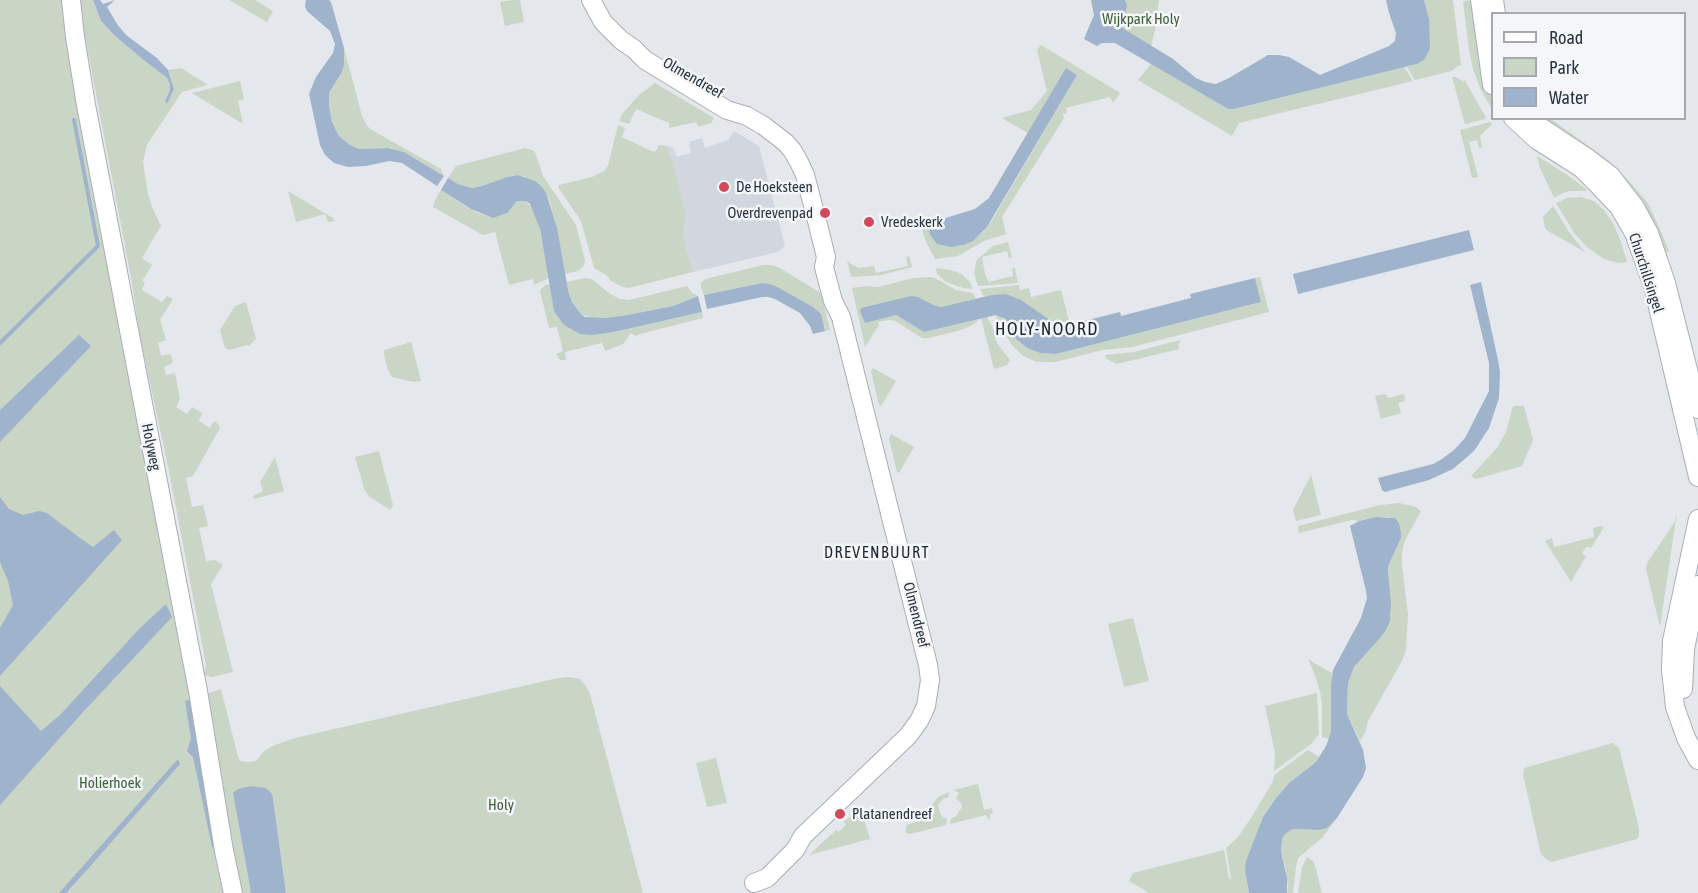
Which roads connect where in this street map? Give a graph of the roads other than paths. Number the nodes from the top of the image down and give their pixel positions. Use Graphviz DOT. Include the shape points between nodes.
graph roads {
  1 [pos="71,0"];
  2 [pos="591,0"];
  3 [pos="1480,0"];
  4 [pos="1491,79"];
  5 [pos="1515,120"];
  6 [pos="1532,120"];
  7 [pos="1698,409"];
  8 [pos="1698,477"];
  9 [pos="1698,519"];
  10 [pos="1698,585"];
  11 [pos="1698,736"];
  12 [pos="1698,760"];
  13 [pos="749,888"];
  14 [pos="233,893"];
  1 -- 14 [label="street, Holyweg" via="86,105"];
  2 -- 13 [label="street, Olmendreef" via="603,22 621,40 732,101 780,138 799,162 826,257 838,284 841,317 928,664 926,706 908,736 803,836 795,850 766,878"];
  3 -- 4 [label="street"];
  5 -- 8 [label="street, Churchillsingel" via="1537,140 1581,168 1618,207 1634,233 1653,286"];
  6 -- 7 [label="street, Churchillsingel" via="1611,176 1635,207 1649,233 1666,283"];
  9 -- 12 [label="street" via="1672,641 1671,670 1675,707"];
  10 -- 11 [label="street" via="1685,649 1683,685"];
}
